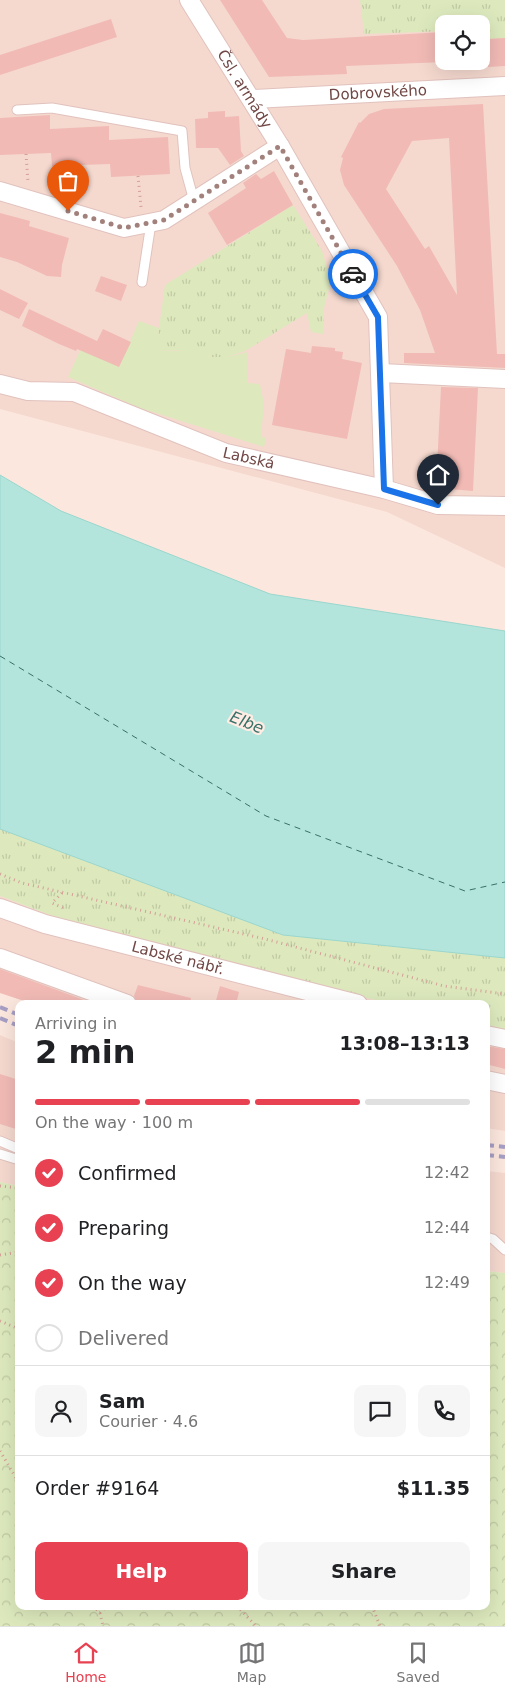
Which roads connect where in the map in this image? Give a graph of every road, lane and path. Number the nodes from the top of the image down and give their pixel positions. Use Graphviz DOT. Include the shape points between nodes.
graph roads {
  1 [pos="189,0"];
  2 [pos="505,86"];
  3 [pos="252,99"];
  4 [pos="17,110"];
  5 [pos="280,146"];
  6 [pos="26,154"];
  7 [pos="138,176"];
  8 [pos="0,191"];
  9 [pos="30,200"];
  10 [pos="194,201"];
  11 [pos="146,224"];
  12 [pos="142,282"];
  13 [pos="381,373"];
  14 [pos="505,379"];
  15 [pos="0,384"];
  16 [pos="384,489"];
  17 [pos="505,506"];
  18 [pos="0,874"];
  19 [pos="63,893"];
  20 [pos="52,903"];
  21 [pos="0,908"];
  22 [pos="0,958"];
  23 [pos="505,994"];
  24 [pos="116,1000"];
  25 [pos="342,1000"];
  26 [pos="490,1036"];
  27 [pos="505,1039"];
  28 [pos="490,1081"];
  29 [pos="505,1084"];
  30 [pos="0,1141"];
  31 [pos="15,1147"];
  32 [pos="0,1154"];
  33 [pos="15,1159"];
  34 [pos="0,1186"];
  35 [pos="15,1188"];
  36 [pos="490,1238"];
  37 [pos="505,1250"];
  38 [pos="15,1253"];
  39 [pos="0,1255"];
  40 [pos="0,1321"];
  41 [pos="15,1327"];
  42 [pos="0,1451"];
  43 [pos="15,1476"];
  44 [pos="96,1610"];
  45 [pos="104,1610"];
  46 [pos="241,1610"];
  47 [pos="374,1610"];
  48 [pos="100,1614"];
  49 [pos="103,1626"];
  50 [pos="256,1626"];
  51 [pos="380,1626"];
  1 -- 3 [label="street, Čsl. armády"];
  2 -- 3 [label="street, Dobrovského"];
  3 -- 5 [label="street, Čsl. armády"];
  4 -- 10 [label="lane" via="52,108 182,130 185,168"];
  5 -- 10 [label="street"];
  5 -- 13 [label="street, Čsl. armády" via="378,317"];
  6 -- 9 [label="path"];
  7 -- 11 [label="path"];
  8 -- 9 [label="street"];
  9 -- 11 [label="street" via="124,228"];
  10 -- 11 [label="street" via="164,220"];
  11 -- 12 [label="lane"];
  13 -- 14 [label="street"];
  13 -- 16 [label="street, Čsl. armády"];
  15 -- 16 [label="street, Labská" via="28,391 74,392 226,453"];
  16 -- 17 [label="street, Labská" via="438,505"];
  18 -- 19 [label="path"];
  19 -- 20 [label="path"];
  19 -- 23 [label="path" via="261,938 444,986"];
  21 -- 25 [label="street, Labské nábř." via="45,924"];
  22 -- 24 [label="street"];
  26 -- 27 [label="street"];
  28 -- 29 [label="street"];
  30 -- 31 [label="lane"];
  32 -- 33 [label="lane"];
  34 -- 35 [label="path"];
  36 -- 37 [label="lane"];
  38 -- 39 [label="path"];
  40 -- 41 [label="path"];
  42 -- 43 [label="path"];
  44 -- 48 [label="path"];
  45 -- 48 [label="path"];
  46 -- 50 [label="path"];
  47 -- 51 [label="path"];
  48 -- 49 [label="path"];
}
